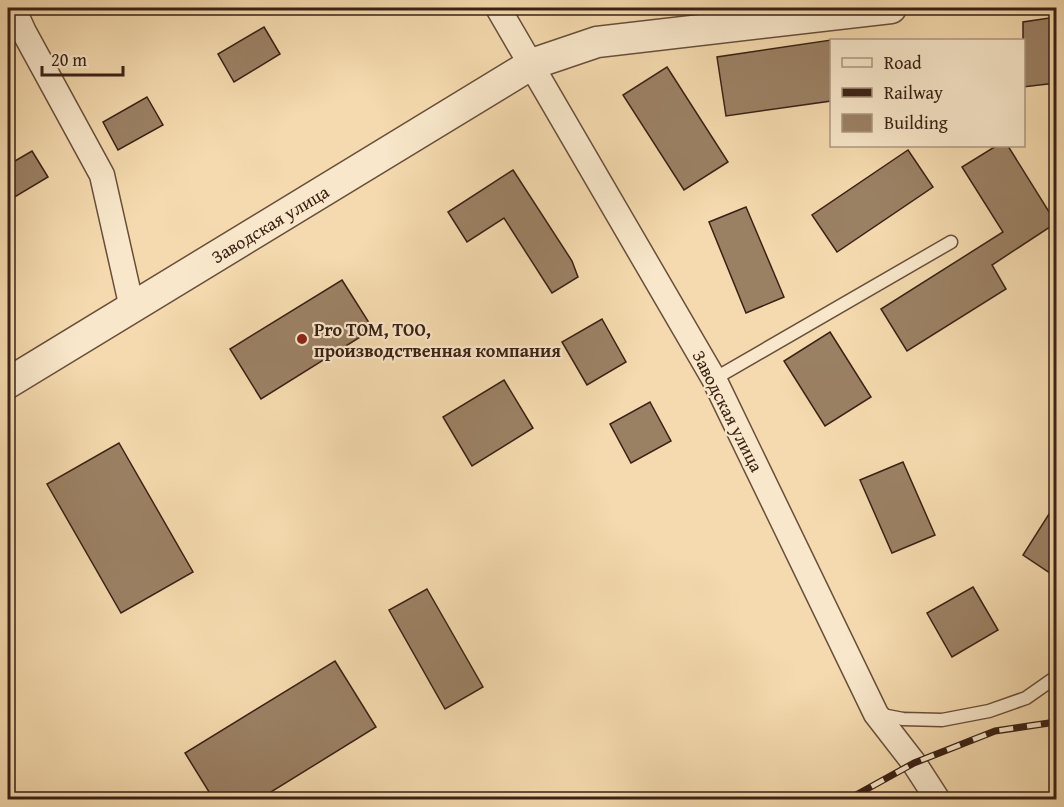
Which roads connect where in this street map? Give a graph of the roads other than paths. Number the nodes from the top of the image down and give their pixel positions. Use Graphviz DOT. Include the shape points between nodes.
graph roads {
  1 [pos="13,8"];
  2 [pos="498,8"];
  3 [pos="891,8"];
  4 [pos="532,64"];
  5 [pos="951,242"];
  6 [pos="132,308"];
  7 [pos="714,379"];
  8 [pos="8,383"];
  9 [pos="1056,677"];
  10 [pos="876,714"];
  11 [pos="938,800"];
  1 -- 6 [label="street" via="102,175"];
  2 -- 4 [label="street"];
  3 -- 4 [label="street, Заводская улица" via="597,42"];
  4 -- 6 [label="street, Заводская улица"];
  4 -- 7 [label="street, Заводская улица"];
  5 -- 7 [label="lane"];
  6 -- 8 [label="street, Заводская улица"];
  7 -- 10 [label="street, Заводская улица"];
  9 -- 10 [label="lane" via="1026,698 989,711 942,720"];
  10 -- 11 [label="street, Заводская улица"];
}
